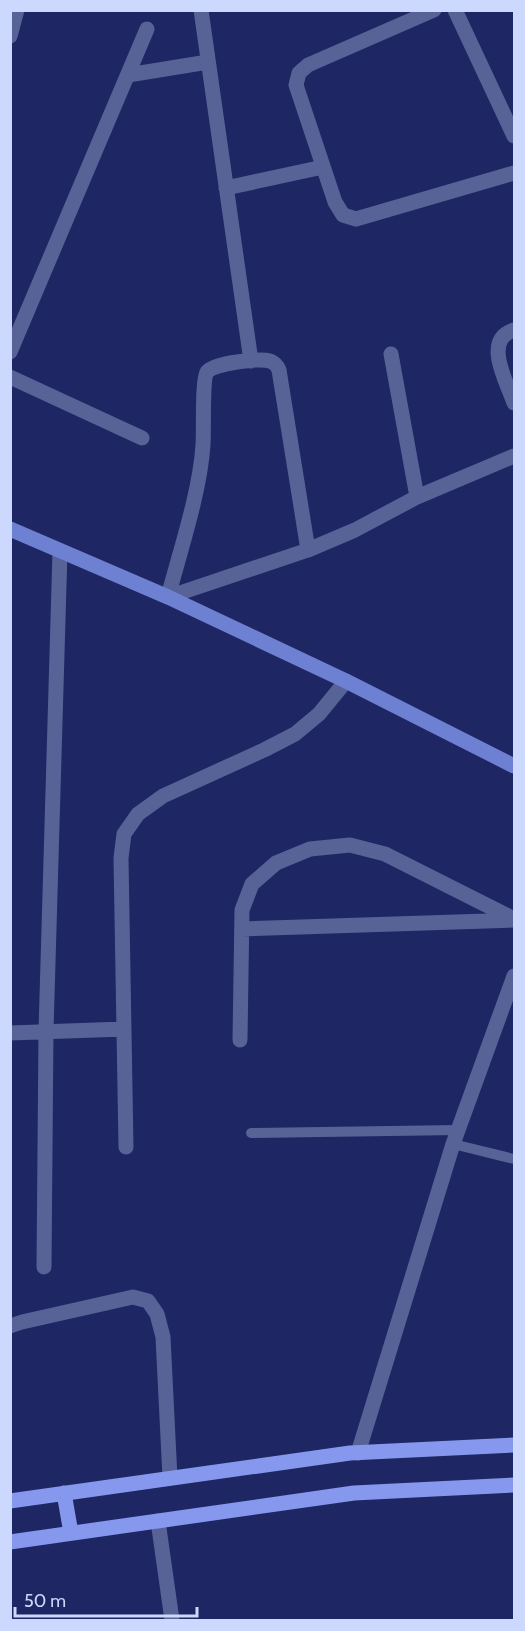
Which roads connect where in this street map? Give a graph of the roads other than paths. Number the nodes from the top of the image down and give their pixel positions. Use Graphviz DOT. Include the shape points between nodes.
graph roads {
  1 [pos="16,10"];
  2 [pos="201,10"];
  3 [pos="434,10"];
  4 [pos="455,10"];
  5 [pos="147,29"];
  6 [pos="10,36"];
  7 [pos="208,62"];
  8 [pos="128,75"];
  9 [pos="514,136"];
  10 [pos="323,167"];
  11 [pos="514,173"];
  12 [pos="226,188"];
  13 [pos="514,330"];
  14 [pos="10,352"];
  15 [pos="391,354"];
  16 [pos="251,361"];
  17 [pos="10,377"];
  18 [pos="514,403"];
  19 [pos="142,438"];
  20 [pos="514,456"];
  21 [pos="417,497"];
  22 [pos="10,529"];
  23 [pos="308,550"];
  24 [pos="60,551"];
  25 [pos="168,597"];
  26 [pos="346,681"];
  27 [pos="514,766"];
  28 [pos="514,919"];
  29 [pos="242,929"];
  30 [pos="514,976"];
  31 [pos="124,1029"];
  32 [pos="46,1031"];
  33 [pos="10,1033"];
  34 [pos="240,1040"];
  35 [pos="251,1133"];
  36 [pos="456,1137"];
  37 [pos="126,1147"];
  38 [pos="514,1159"];
  39 [pos="44,1267"];
  40 [pos="10,1326"];
  41 [pos="514,1445"];
  42 [pos="358,1453"];
  43 [pos="170,1478"];
  44 [pos="514,1485"];
  45 [pos="64,1493"];
  46 [pos="10,1501"];
  47 [pos="158,1521"];
  48 [pos="71,1533"];
  49 [pos="10,1542"];
  50 [pos="172,1620"];
  1 -- 6 [label="street"];
  2 -- 7 [label="street"];
  3 -- 10 [label="street" via="308,65 299,73 296,85"];
  4 -- 9 [label="street"];
  5 -- 8 [label="street"];
  7 -- 8 [label="street"];
  7 -- 12 [label="street"];
  8 -- 14 [label="street"];
  10 -- 11 [label="street" via="343,215 356,219"];
  10 -- 12 [label="street"];
  12 -- 16 [label="street"];
  13 -- 18 [label="street" via="499,341 497,355"];
  15 -- 21 [label="street"];
  16 -- 23 [label="street" via="267,360 279,370"];
  16 -- 25 [label="street" via="218,366 208,371 204,381 202,460"];
  17 -- 19 [label="street"];
  20 -- 21 [label="street"];
  21 -- 23 [label="street"];
  22 -- 24 [label="main road"];
  23 -- 25 [label="street"];
  24 -- 25 [label="main road"];
  24 -- 32 [label="street"];
  25 -- 26 [label="main road"];
  26 -- 27 [label="main road"];
  26 -- 31 [label="street" via="319,714 294,734 163,796 138,814 124,834"];
  28 -- 29 [label="street"];
  28 -- 29 [label="street" via="385,854 350,845 310,849 276,862 252,884 242,910"];
  29 -- 34 [label="street"];
  30 -- 36 [label="street"];
  31 -- 32 [label="street"];
  31 -- 37 [label="street"];
  32 -- 33 [label="street"];
  32 -- 39 [label="street"];
  35 -- 36 [label="lane"];
  36 -- 38 [label="lane"];
  36 -- 42 [label="street"];
  40 -- 43 [label="street" via="133,1297 148,1301 157,1314 163,1337"];
  41 -- 42 [label="main road"];
  42 -- 43 [label="main road"];
  43 -- 45 [label="main road"];
  44 -- 47 [label="main road" via="354,1493"];
  45 -- 46 [label="main road"];
  45 -- 48 [label="main road"];
  47 -- 48 [label="main road"];
  47 -- 50 [label="street"];
  48 -- 49 [label="main road"];
}
